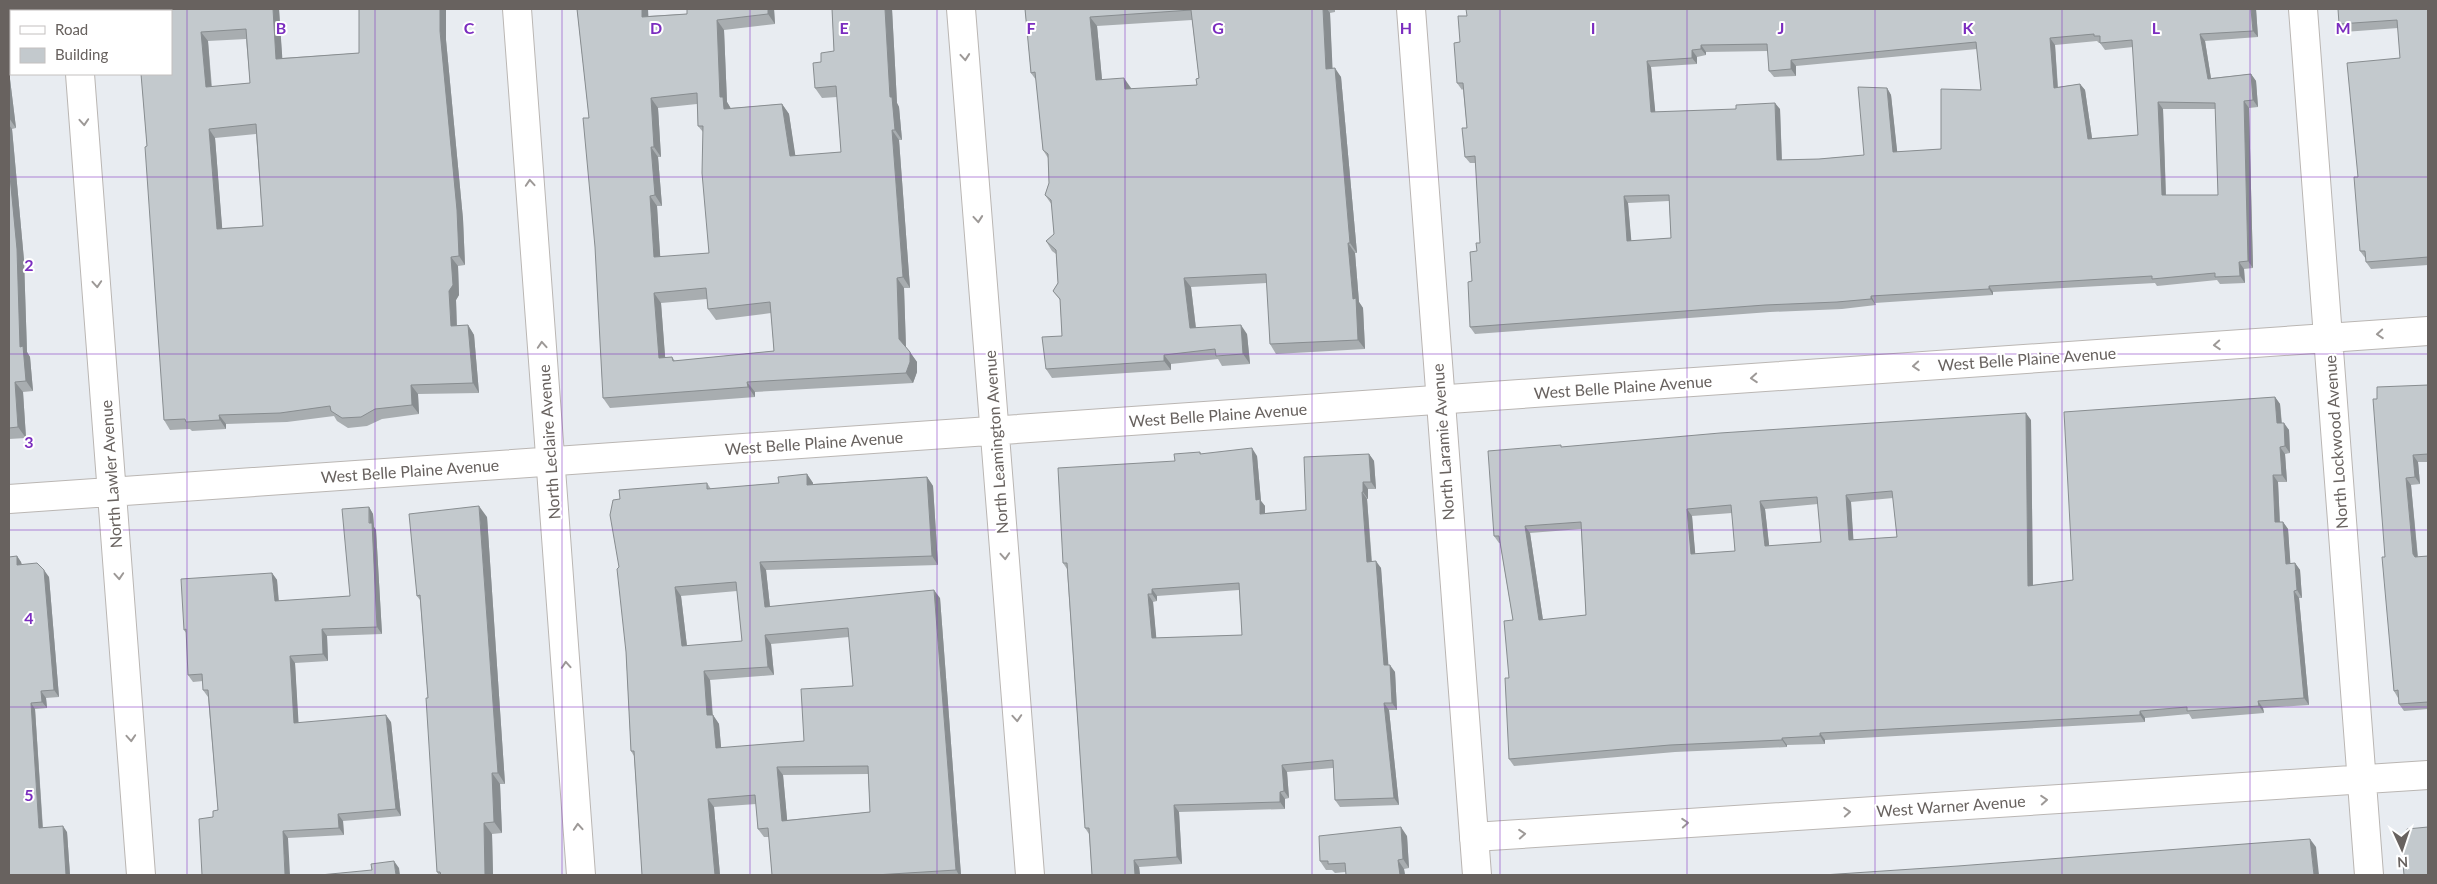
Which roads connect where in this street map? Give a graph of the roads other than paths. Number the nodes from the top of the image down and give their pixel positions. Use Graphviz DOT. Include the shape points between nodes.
graph roads {
  1 [pos="517,9"];
  2 [pos="961,9"];
  3 [pos="1411,9"];
  4 [pos="2303,9"];
  5 [pos="80,75"];
  6 [pos="2428,331"];
  7 [pos="2328,338"];
  8 [pos="1440,400"];
  9 [pos="995,430"];
  10 [pos="550,462"];
  11 [pos="113,492"];
  12 [pos="9,499"];
  13 [pos="2428,775"];
  14 [pos="2362,779"];
  15 [pos="1474,837"];
  16 [pos="141,875"];
  17 [pos="581,875"];
  18 [pos="1030,875"];
  19 [pos="1477,875"];
  20 [pos="2369,875"];
  10 -- 1 [label="street, North Leclaire Avenue, one-way"];
  2 -- 9 [label="street, North Leamington Avenue, one-way"];
  3 -- 8 [label="street, North Laramie Avenue"];
  4 -- 7 [label="street, North Lockwood Avenue"];
  5 -- 11 [label="street, North Lawler Avenue, one-way"];
  6 -- 7 [label="street, West Belle Plaine Avenue, one-way"];
  7 -- 8 [label="street, West Belle Plaine Avenue, one-way"];
  7 -- 14 [label="street, North Lockwood Avenue"];
  8 -- 9 [label="street, West Belle Plaine Avenue"];
  8 -- 15 [label="street, North Laramie Avenue"];
  9 -- 10 [label="street, West Belle Plaine Avenue"];
  9 -- 18 [label="street, North Leamington Avenue, one-way"];
  10 -- 11 [label="street, West Belle Plaine Avenue"];
  17 -- 10 [label="street, North Leclaire Avenue, one-way"];
  11 -- 12 [label="street, West Belle Plaine Avenue"];
  11 -- 16 [label="street, North Lawler Avenue, one-way"];
  13 -- 14 [label="street, West Warner Avenue"];
  15 -- 14 [label="street, West Warner Avenue, one-way"];
  14 -- 20 [label="street, North Lockwood Avenue"];
  15 -- 19 [label="street, North Laramie Avenue"];
}
